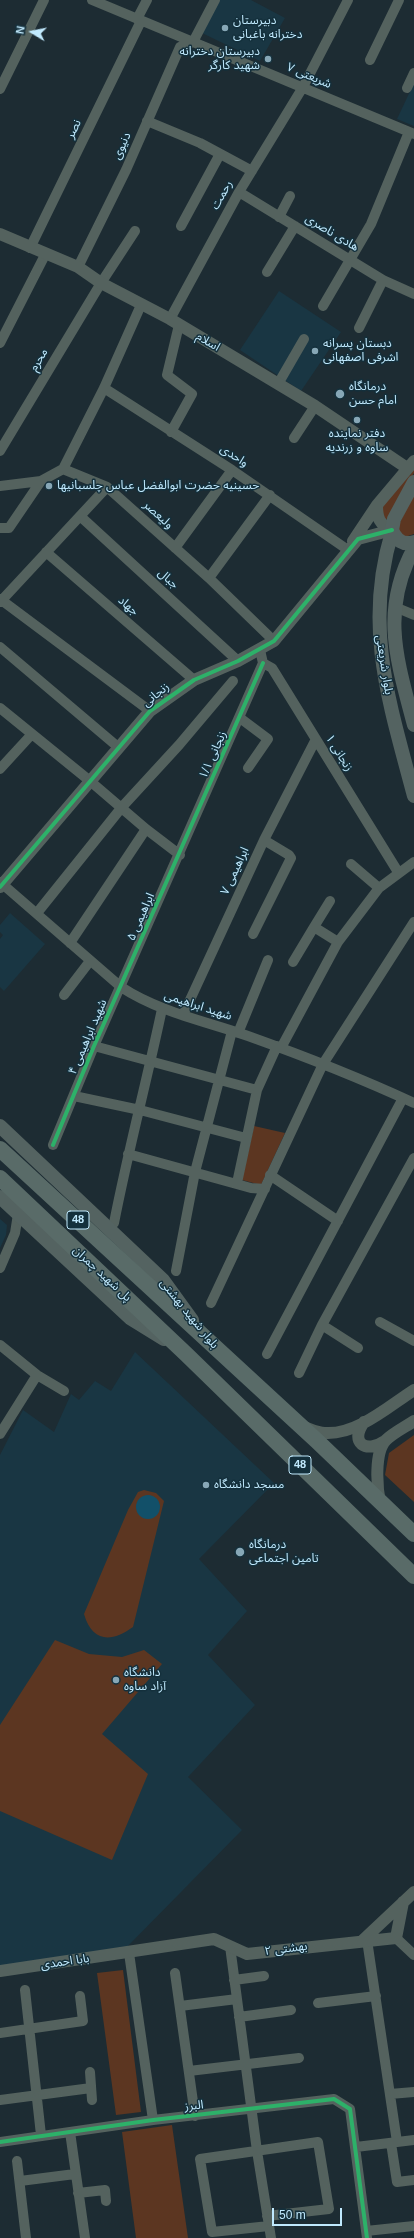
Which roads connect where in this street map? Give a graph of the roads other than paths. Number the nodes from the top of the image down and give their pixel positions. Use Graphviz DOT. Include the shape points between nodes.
graph roads {
  1 [pos="44,0"];
  2 [pos="92,0"];
  3 [pos="147,0"];
  4 [pos="215,0"];
  5 [pos="348,0"];
  6 [pos="400,0"];
  7 [pos="139,20"];
  8 [pos="193,42"];
  9 [pos="370,60"];
  10 [pos="414,74"];
  11 [pos="302,87"];
  12 [pos="408,88"];
  13 [pos="0,89"];
  14 [pos="147,121"];
  15 [pos="412,133"];
  16 [pos="220,154"];
  17 [pos="252,171"];
  18 [pos="239,192"];
  19 [pos="290,196"];
  20 [pos="279,217"];
  21 [pos="181,226"];
  22 [pos="295,226"];
  23 [pos="134,231"];
  24 [pos="0,234"];
  25 [pos="30,248"];
  26 [pos="45,255"];
  27 [pos="351,259"];
  28 [pos="78,267"];
  29 [pos="267,272"];
  30 [pos="383,280"];
  31 [pos="101,283"];
  32 [pos="414,294"];
  33 [pos="141,305"];
  34 [pos="323,306"];
  35 [pos="174,322"];
  36 [pos="359,328"];
  37 [pos="304,339"];
  38 [pos="0,343"];
  39 [pos="278,384"];
  40 [pos="104,388"];
  41 [pos="315,406"];
  42 [pos="172,432"];
  43 [pos="4,436"];
  44 [pos="294,438"];
  45 [pos="0,451"];
  46 [pos="411,465"];
  47 [pos="63,469"];
  48 [pos="232,470"];
  49 [pos="41,481"];
  50 [pos="414,482"];
  51 [pos="0,486"];
  52 [pos="107,487"];
  53 [pos="270,495"];
  54 [pos="377,505"];
  55 [pos="80,516"];
  56 [pos="0,528"];
  57 [pos="392,531"];
  58 [pos="367,536"];
  59 [pos="414,542"];
  60 [pos="175,548"];
  61 [pos="414,548"];
  62 [pos="348,550"];
  63 [pos="46,552"];
  64 [pos="385,561"];
  65 [pos="209,578"];
  66 [pos="1,600"];
  67 [pos="395,607"];
  68 [pos="414,616"];
  69 [pos="274,641"];
  70 [pos="0,647"];
  71 [pos="260,650"];
  72 [pos="238,661"];
  73 [pos="263,663"];
  74 [pos="194,680"];
  75 [pos="232,681"];
  76 [pos="0,708"];
  77 [pos="150,711"];
  78 [pos="240,718"];
  79 [pos="414,725"];
  80 [pos="32,734"];
  81 [pos="316,739"];
  82 [pos="118,747"];
  83 [pos="248,768"];
  84 [pos="0,769"];
  85 [pos="90,781"];
  86 [pos="414,796"];
  87 [pos="122,807"];
  88 [pos="146,829"];
  89 [pos="264,840"];
  90 [pos="180,854"];
  91 [pos="414,862"];
  92 [pos="351,864"];
  93 [pos="398,872"];
  94 [pos="1,884"];
  95 [pos="379,888"];
  96 [pos="330,900"];
  97 [pos="37,913"];
  98 [pos="412,924"];
  99 [pos="314,927"];
  100 [pos="253,934"];
  101 [pos="338,942"];
  102 [pos="70,943"];
  103 [pos="268,960"];
  104 [pos="90,961"];
  105 [pos="293,962"];
  106 [pos="121,987"];
  107 [pos="64,995"];
  108 [pos="162,1009"];
  109 [pos="183,1015"];
  110 [pos="235,1032"];
  111 [pos="94,1046"];
  112 [pos="279,1047"];
  113 [pos="151,1062"];
  114 [pos="323,1064"];
  115 [pos="218,1079"];
  116 [pos="258,1090"];
  117 [pos="74,1096"];
  118 [pos="403,1098"];
  119 [pos="414,1103"];
  120 [pos="140,1110"];
  121 [pos="0,1126"];
  122 [pos="207,1129"];
  123 [pos="246,1138"];
  124 [pos="53,1145"];
  125 [pos="0,1149"];
  126 [pos="128,1154"];
  127 [pos="414,1158"];
  128 [pos="195,1172"];
  129 [pos="270,1175"];
  130 [pos="0,1178"];
  131 [pos="237,1183"];
  132 [pos="265,1189"];
  133 [pos="0,1197"];
  134 [pos="18,1214"];
  135 [pos="338,1221"];
  136 [pos="114,1223"];
  137 [pos="0,1268"];
  138 [pos="176,1271"];
  139 [pos="211,1303"];
  140 [pos="380,1322"];
  141 [pos="322,1325"];
  142 [pos="206,1339"];
  143 [pos="414,1341"];
  144 [pos="0,1345"];
  145 [pos="358,1348"];
  146 [pos="186,1354"];
  147 [pos="267,1354"];
  148 [pos="299,1373"];
  149 [pos="37,1375"];
  150 [pos="414,1390"];
  151 [pos="64,1391"];
  152 [pos="414,1421"];
  153 [pos="364,1422"];
  154 [pos="300,1426"];
  155 [pos="0,1434"];
  156 [pos="385,1441"];
  157 [pos="380,1503"];
  158 [pos="414,1534"];
  159 [pos="414,1576"];
  160 [pos="414,1892"];
  161 [pos="403,1902"];
  162 [pos="396,1938"];
  163 [pos="365,1940"];
  164 [pos="230,1946"];
  165 [pos="129,1953"];
  166 [pos="414,1955"];
  167 [pos="0,1971"];
  168 [pos="176,1973"];
  169 [pos="264,1976"];
  170 [pos="234,1980"];
  171 [pos="25,1990"];
  172 [pos="80,1996"];
  173 [pos="376,1996"];
  174 [pos="237,1999"];
  175 [pos="318,2003"];
  176 [pos="180,2006"];
  177 [pos="291,2010"];
  178 [pos="239,2017"];
  179 [pos="30,2029"];
  180 [pos="0,2033"];
  181 [pos="299,2058"];
  182 [pos="245,2064"];
  183 [pos="188,2071"];
  184 [pos="90,2072"];
  185 [pos="91,2088"];
  186 [pos="414,2092"];
  187 [pos="390,2094"];
  188 [pos="37,2095"];
  189 [pos="0,2100"];
  190 [pos="92,2100"];
  191 [pos="251,2109"];
  192 [pos="195,2116"];
  193 [pos="153,2120"];
  194 [pos="70,2132"];
  195 [pos="42,2135"];
  196 [pos="414,2140"];
  197 [pos="0,2142"];
  198 [pos="394,2143"];
  199 [pos="356,2147"];
  200 [pos="257,2151"];
  201 [pos="17,2161"];
  202 [pos="75,2174"];
  203 [pos="414,2180"];
  204 [pos="20,2181"];
  205 [pos="78,2193"];
  206 [pos="106,2202"];
  207 [pos="268,2221"];
  208 [pos="414,2226"];
  209 [pos="366,2235"];
  210 [pos="26,2238"];
  211 [pos="85,2238"];
  212 [pos="272,2238"];
  1 -- 13 [label="street"];
  2 -- 7 [label="street, شریعتی ۷"];
  3 -- 7 [label="street, نصر"];
  4 -- 8 [label="street"];
  5 -- 11 [label="street, رحمت"];
  6 -- 9 [label="street"];
  7 -- 8 [label="street, شریعتی ۷"];
  7 -- 25 [label="street, نصر"];
  8 -- 11 [label="street, شریعتی ۷"];
  8 -- 14 [label="street, دنیوی" via="180,47"];
  10 -- 12 [label="street"];
  11 -- 15 [label="street, شریعتی ۷"];
  11 -- 17 [label="street, رحمت"];
  14 -- 16 [label="street"];
  14 -- 28 [label="street, دنیوی"];
  15 -- 27 [label="street" via="371,224"];
  16 -- 17 [label="street"];
  16 -- 21 [label="street"];
  17 -- 18 [label="street, رحمت"];
  18 -- 20 [label="street, هادی ناصری"];
  18 -- 35 [label="street, رحمت"];
  19 -- 20 [label="street"];
  20 -- 22 [label="street, هادی ناصری"];
  22 -- 27 [label="street, هادی ناصری"];
  22 -- 29 [label="street"];
  23 -- 31 [label="street, محرم"];
  24 -- 25 [label="street, اسلام"];
  25 -- 26 [label="street, اسلام"];
  26 -- 28 [label="street, اسلام"];
  26 -- 38 [label="street"];
  27 -- 30 [label="street, هادی ناصری"];
  27 -- 34 [label="street"];
  28 -- 31 [label="street, اسلام"];
  30 -- 32 [label="street, هادی ناصری"];
  30 -- 36 [label="street"];
  31 -- 33 [label="street, اسلام"];
  31 -- 43 [label="street, محرم"];
  33 -- 35 [label="street, اسلام"];
  33 -- 40 [label="street"];
  35 -- 39 [label="street, اسلام"];
  35 -- 42 [label="street, رحمت" via="167,375 192,394"];
  37 -- 39 [label="street"];
  39 -- 41 [label="street, اسلام"];
  40 -- 42 [label="street, واحدی"];
  40 -- 47 [label="street"];
  41 -- 44 [label="street"];
  41 -- 46 [label="street, اسلام"];
  42 -- 48 [label="street, واحدی"];
  43 -- 45 [label="street, محرم"];
  46 -- 54 [label="street"];
  47 -- 49 [label="street"];
  47 -- 52 [label="street, ولیعصر"];
  48 -- 53 [label="street, واحدی"];
  48 -- 60 [label="street"];
  49 -- 51 [label="street"];
  49 -- 56 [label="street" via="9,528"];
  50 -- 57 [label="main road, بلوار شریعتی" via="396,514"];
  52 -- 55 [label="street"];
  52 -- 60 [label="street, ولیعصر"];
  53 -- 62 [label="street, واحدی"];
  53 -- 65 [label="street"];
  54 -- 57 [label="street" via="377,517"];
  54 -- 62 [label="street"];
  55 -- 63 [label="street"];
  55 -- 72 [label="street, جبال"];
  57 -- 58 [label="street"];
  57 -- 59 [label="main road" via="403,543"];
  57 -- 64 [label="main road, بلوار شریعتی"];
  58 -- 62 [label="street" via="358,539"];
  58 -- 64 [label="street" via="382,542"];
  60 -- 65 [label="street, ولیعصر"];
  61 -- 67 [label="main road, بلوار شریعتی" via="398,588"];
  62 -- 69 [label="street, زنجانی"];
  63 -- 66 [label="street"];
  63 -- 74 [label="street, جهاد"];
  64 -- 86 [label="main road, بلوار شریعتی" via="378,618 382,671"];
  65 -- 69 [label="street, ولیعصر"];
  66 -- 77 [label="street"];
  67 -- 68 [label="street"];
  67 -- 79 [label="main road, بلوار شریعتی" via="396,652"];
  69 -- 71 [label="street, زنجانی"];
  70 -- 82 [label="street"];
  71 -- 72 [label="street, زنجانی"];
  71 -- 73 [label="street"];
  72 -- 74 [label="street, زنجانی"];
  73 -- 78 [label="street, زنجانی ۱/۱"];
  73 -- 81 [label="street, زنجانی ۱" via="272,668"];
  74 -- 77 [label="street, زنجانی"];
  75 -- 87 [label="street" via="179,745"];
  76 -- 80 [label="street"];
  77 -- 82 [label="street, زنجانی"];
  78 -- 83 [label="street" via="268,739"];
  78 -- 90 [label="street, زنجانی ۱/۱"];
  80 -- 84 [label="street"];
  80 -- 85 [label="street"];
  81 -- 89 [label="street, ابراهیمی ۷"];
  81 -- 93 [label="street, زنجانی ۱"];
  82 -- 85 [label="street, زنجانی"];
  85 -- 87 [label="street"];
  85 -- 94 [label="street, زنجانی"];
  87 -- 88 [label="street"];
  87 -- 97 [label="street"];
  88 -- 90 [label="street"];
  88 -- 102 [label="street"];
  89 -- 100 [label="street" via="290,854 291,858"];
  89 -- 109 [label="street, ابراهیمی ۷"];
  90 -- 106 [label="street, ابراهیمی ۵"];
  91 -- 93 [label="street"];
  92 -- 95 [label="street"];
  93 -- 95 [label="street"];
  94 -- 97 [label="street, شهید ابراهیمی"];
  95 -- 101 [label="street"];
  96 -- 99 [label="street"];
  97 -- 102 [label="street, شهید ابراهیمی"];
  98 -- 114 [label="street"];
  99 -- 101 [label="street"];
  99 -- 105 [label="street"];
  101 -- 112 [label="street"];
  102 -- 104 [label="street, شهید ابراهیمی"];
  103 -- 110 [label="street"];
  104 -- 106 [label="street, شهید ابراهیمی"];
  104 -- 107 [label="street"];
  106 -- 108 [label="street, شهید ابراهیمی"];
  106 -- 111 [label="street, شهید ابراهیمی ۴"];
  108 -- 109 [label="street, شهید ابراهیمی"];
  108 -- 113 [label="street"];
  109 -- 110 [label="street, شهید ابراهیمی"];
  110 -- 112 [label="street, شهید ابراهیمی"];
  110 -- 115 [label="street"];
  111 -- 113 [label="street"];
  111 -- 117 [label="street, شهید ابراهیمی ۴"];
  112 -- 114 [label="street, شهید ابراهیمی"];
  112 -- 116 [label="street"];
  113 -- 115 [label="street"];
  113 -- 120 [label="street"];
  114 -- 118 [label="street, شهید ابراهیمی"];
  114 -- 129 [label="street"];
  115 -- 116 [label="street"];
  115 -- 122 [label="street"];
  116 -- 123 [label="street"];
  117 -- 120 [label="street"];
  117 -- 124 [label="street, شهید ابراهیمی ۴"];
  118 -- 119 [label="street, شهید ابراهیمی"];
  118 -- 135 [label="street"];
  120 -- 122 [label="street"];
  120 -- 126 [label="street"];
  121 -- 142 [label="main road, بلوار شهید بهشتی" via="163,1280"];
  122 -- 123 [label="street"];
  122 -- 128 [label="street"];
  123 -- 131 [label="street"];
  125 -- 142 [label="main road, پل شهید چمران / 48"];
  126 -- 128 [label="street"];
  126 -- 136 [label="street"];
  127 -- 141 [label="street"];
  128 -- 131 [label="street"];
  128 -- 138 [label="street"];
  129 -- 132 [label="street"];
  129 -- 135 [label="street"];
  130 -- 146 [label="main road, پل شهید چمران / 48"];
  131 -- 132 [label="street"];
  132 -- 139 [label="street"];
  133 -- 134 [label="main road"];
  134 -- 137 [label="street" via="15,1234"];
  134 -- 146 [label="main road" via="130,1318"];
  135 -- 147 [label="street"];
  140 -- 143 [label="street"];
  141 -- 145 [label="street"];
  141 -- 148 [label="street"];
  142 -- 154 [label="main road, بلوار شهید بهشتی / 48"];
  144 -- 149 [label="street"];
  146 -- 159 [label="main road, 48"];
  149 -- 151 [label="street"];
  149 -- 155 [label="street"];
  150 -- 153 [label="street"];
  152 -- 156 [label="street"];
  153 -- 154 [label="street" via="346,1431 325,1433"];
  153 -- 156 [label="street" via="358,1430 357,1438 361,1444 367,1448"];
  154 -- 157 [label="main road, بلوار شهید بهشتی / 48"];
  156 -- 157 [label="street" via="378,1463 376,1483"];
  157 -- 158 [label="main road, بلوار شهید بهشتی / 48"];
  160 -- 161 [label="street"];
  161 -- 162 [label="street"];
  161 -- 163 [label="street"];
  162 -- 163 [label="street, بهشتی ۲"];
  162 -- 166 [label="street"];
  163 -- 164 [label="street, بهشتی ۲" via="247,1954"];
  163 -- 173 [label="street"];
  164 -- 165 [label="street, بهشتی ۲" via="214,1939"];
  164 -- 170 [label="street"];
  165 -- 167 [label="street, بابا احمدی"];
  165 -- 193 [label="street"];
  168 -- 176 [label="street"];
  169 -- 170 [label="street"];
  170 -- 174 [label="street"];
  171 -- 179 [label="street"];
  172 -- 179 [label="street" via="83,2022"];
  173 -- 175 [label="street"];
  173 -- 187 [label="street"];
  174 -- 176 [label="street"];
  174 -- 178 [label="street"];
  176 -- 183 [label="street"];
  177 -- 178 [label="street"];
  178 -- 182 [label="street"];
  179 -- 180 [label="street"];
  179 -- 188 [label="street"];
  181 -- 182 [label="street"];
  182 -- 183 [label="street"];
  182 -- 191 [label="street"];
  183 -- 192 [label="street"];
  184 -- 185 [label="street"];
  185 -- 188 [label="street"];
  185 -- 190 [label="street"];
  186 -- 187 [label="street"];
  187 -- 198 [label="street"];
  188 -- 189 [label="street"];
  188 -- 195 [label="street"];
  191 -- 192 [label="street, البرز"];
  191 -- 199 [label="street, البرز" via="334,2099 350,2109"];
  191 -- 200 [label="street"];
  192 -- 193 [label="street, البرز"];
  193 -- 194 [label="street, البرز"];
  194 -- 195 [label="street, البرز"];
  194 -- 202 [label="street"];
  195 -- 197 [label="street, البرز"];
  196 -- 198 [label="street"];
  198 -- 199 [label="street"];
  198 -- 203 [label="street" via="397,2182"];
  199 -- 209 [label="street, البرز"];
  200 -- 207 [label="street"];
  200 -- 207 [label="street" via="200,2159 212,2232"];
  200 -- 207 [label="street" via="318,2142 329,2209"];
  201 -- 204 [label="street"];
  202 -- 204 [label="street"];
  202 -- 205 [label="street"];
  204 -- 210 [label="street"];
  205 -- 206 [label="street" via="104,2190"];
  205 -- 211 [label="street"];
  207 -- 212 [label="street"];
  208 -- 209 [label="street"];
}
